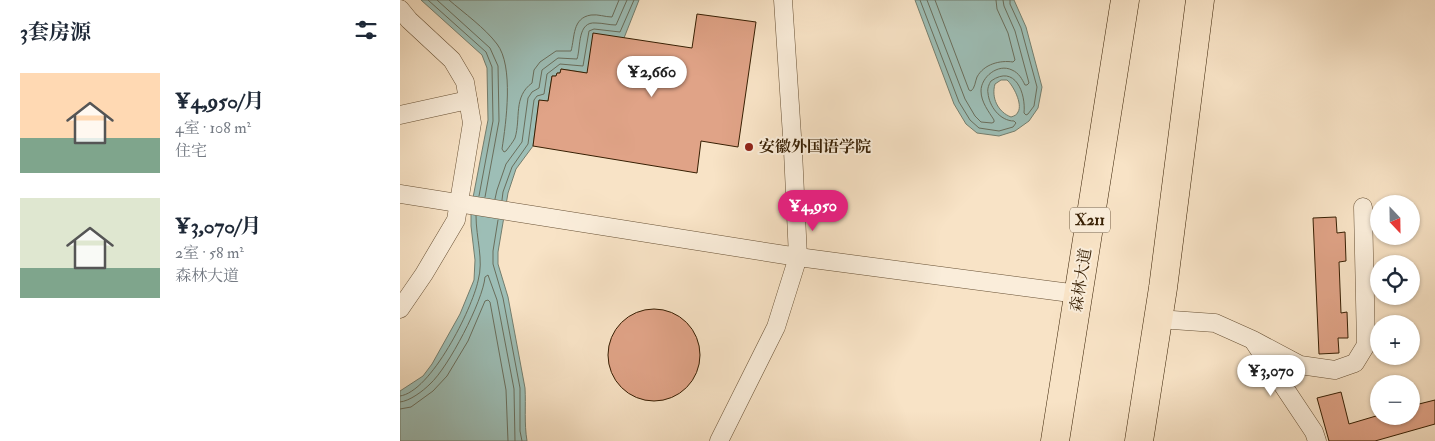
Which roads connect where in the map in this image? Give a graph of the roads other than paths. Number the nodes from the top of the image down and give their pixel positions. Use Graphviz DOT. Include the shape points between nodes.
graph roads {
  1 [pos="783,0"];
  2 [pos="1126,0"];
  3 [pos="1200,0"];
  4 [pos="400,9"];
  5 [pos="468,100"];
  6 [pos="400,115"];
  7 [pos="400,194"];
  8 [pos="462,203"];
  9 [pos="1363,207"];
  10 [pos="798,257"];
  11 [pos="408,282"];
  12 [pos="1078,294"];
  13 [pos="400,309"];
  14 [pos="1158,319"];
  15 [pos="1253,340"];
  16 [pos="719,441"];
  17 [pos="1055,441"];
  18 [pos="1139,441"];
  19 [pos="1317,441"];
  1 -- 10 [label="street"];
  2 -- 12 [label="main road, 森林大道 / X211"];
  3 -- 14 [label="main road"];
  4 -- 5 [label="street" via="452,60 465,82"];
  5 -- 6 [label="street"];
  5 -- 8 [label="street" via="472,123"];
  7 -- 8 [label="street"];
  8 -- 10 [label="street"];
  8 -- 11 [label="street" via="456,220"];
  9 -- 15 [label="street" via="1366,345 1355,363 1335,370 1300,365"];
  10 -- 12 [label="street"];
  10 -- 16 [label="street" via="776,327"];
  11 -- 13 [label="street"];
  12 -- 17 [label="main road, 森林大道 / X211"];
  14 -- 15 [label="street" via="1215,323"];
  14 -- 18 [label="main road"];
  15 -- 19 [label="street"];
}
